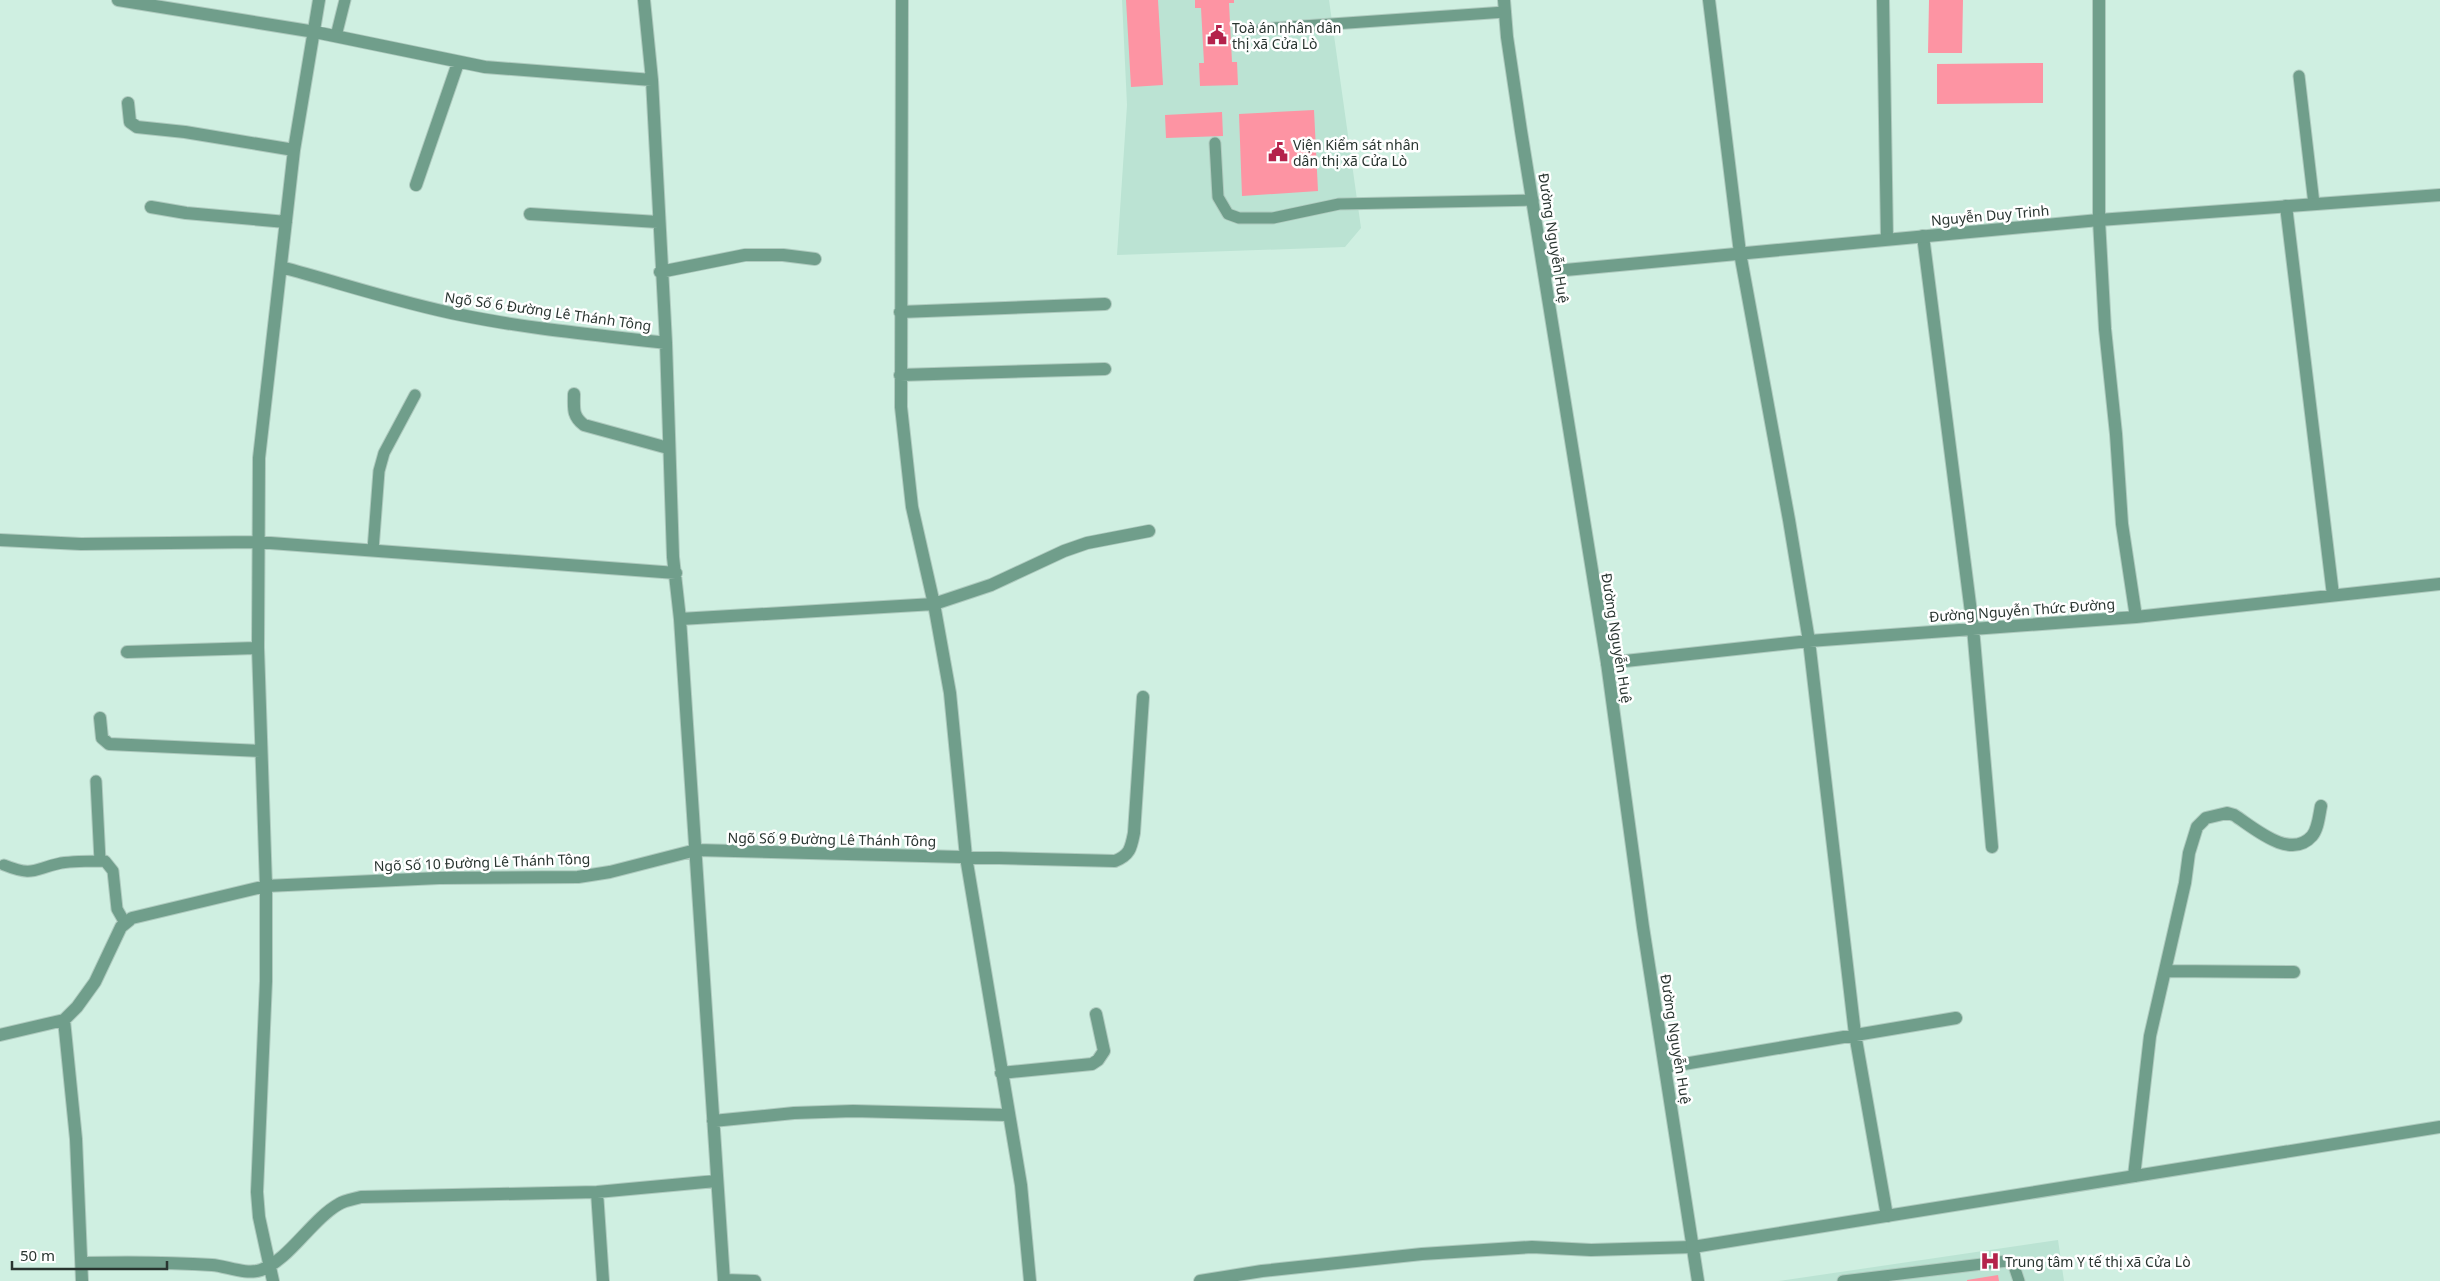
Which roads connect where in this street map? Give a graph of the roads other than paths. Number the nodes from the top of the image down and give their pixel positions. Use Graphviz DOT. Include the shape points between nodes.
graph roads {
  1 [pos="118,0"];
  2 [pos="319,0"];
  3 [pos="345,0"];
  4 [pos="644,0"];
  5 [pos="902,0"];
  6 [pos="1709,0"];
  7 [pos="1883,0"];
  8 [pos="2099,0"];
  9 [pos="188,5"];
  10 [pos="1504,6"];
  11 [pos="1261,29"];
  12 [pos="315,32"];
  13 [pos="336,36"];
  14 [pos="458,63"];
  15 [pos="2299,76"];
  16 [pos="652,80"];
  17 [pos="128,102"];
  18 [pos="1215,143"];
  19 [pos="294,150"];
  20 [pos="416,185"];
  21 [pos="2440,195"];
  22 [pos="1533,200"];
  23 [pos="2314,204"];
  24 [pos="2286,206"];
  25 [pos="152,207"];
  26 [pos="530,214"];
  27 [pos="2099,220"];
  28 [pos="286,222"];
  29 [pos="658,222"];
  30 [pos="1922,236"];
  31 [pos="1887,239"];
  32 [pos="1740,253"];
  33 [pos="815,259"];
  34 [pos="281,267"];
  35 [pos="660,272"];
  36 [pos="1544,272"];
  37 [pos="1105,304"];
  38 [pos="900,312"];
  39 [pos="666,343"];
  40 [pos="1105,369"];
  41 [pos="900,375"];
  42 [pos="574,394"];
  43 [pos="415,395"];
  44 [pos="668,448"];
  45 [pos="1149,531"];
  46 [pos="0,540"];
  47 [pos="258,542"];
  48 [pos="373,550"];
  49 [pos="676,573"];
  50 [pos="2440,584"];
  51 [pos="2333,595"];
  52 [pos="934,604"];
  53 [pos="2136,617"];
  54 [pos="680,619"];
  55 [pos="1974,628"];
  56 [pos="1809,641"];
  57 [pos="258,648"];
  58 [pos="127,652"];
  59 [pos="1607,663"];
  60 [pos="1143,697"];
  61 [pos="100,718"];
  62 [pos="262,751"];
  63 [pos="96,781"];
  64 [pos="2321,806"];
  65 [pos="1992,847"];
  66 [pos="696,850"];
  67 [pos="966,857"];
  68 [pos="100,861"];
  69 [pos="4,865"];
  70 [pos="266,886"];
  71 [pos="125,923"];
  72 [pos="2166,971"];
  73 [pos="2294,972"];
  74 [pos="1096,1014"];
  75 [pos="1956,1018"];
  76 [pos="64,1020"];
  77 [pos="1855,1034"];
  78 [pos="0,1035"];
  79 [pos="1666,1067"];
  80 [pos="1001,1073"];
  81 [pos="1007,1115"];
  82 [pos="713,1121"];
  83 [pos="2440,1127"];
  84 [pos="2134,1176"];
  85 [pos="716,1182"];
  86 [pos="597,1192"];
  87 [pos="1887,1216"];
  88 [pos="1693,1247"];
  89 [pos="82,1264"];
  90 [pos="269,1266"];
  91 [pos="724,1280"];
  92 [pos="82,1281"];
  93 [pos="273,1281"];
  94 [pos="603,1281"];
  95 [pos="755,1281"];
  96 [pos="1030,1281"];
  97 [pos="1200,1281"];
  98 [pos="1698,1281"];
  99 [pos="1843,1281"];
  100 [pos="2019,1281"];
  1 -- 9 [label="street"];
  2 -- 12 [label="street"];
  3 -- 13 [label="lane"];
  4 -- 16 [label="street"];
  5 -- 38 [label="street"];
  6 -- 32 [label="street"];
  7 -- 31 [label="street"];
  8 -- 27 [label="street"];
  9 -- 12 [label="street"];
  10 -- 11 [label="lane"];
  10 -- 22 [label="street, Đường Nguyễn Huệ"];
  12 -- 13 [label="street"];
  12 -- 19 [label="street"];
  13 -- 14 [label="street"];
  14 -- 16 [label="street" via="529,72"];
  14 -- 20 [label="street"];
  15 -- 23 [label="lane"];
  16 -- 29 [label="street"];
  17 -- 19 [label="street" via="130,122 137,127"];
  18 -- 22 [label="lane" via="1218,197 1228,214 1239,218 1273,218 1339,204"];
  19 -- 28 [label="street"];
  21 -- 23 [label="street, Nguyễn Duy Trinh"];
  22 -- 36 [label="street, Đường Nguyễn Huệ"];
  23 -- 24 [label="street, Nguyễn Duy Trinh"];
  24 -- 27 [label="street, Nguyễn Duy Trinh"];
  24 -- 51 [label="street"];
  25 -- 28 [label="street" via="186,214"];
  26 -- 29 [label="street"];
  27 -- 30 [label="street, Nguyễn Duy Trinh"];
  27 -- 53 [label="street" via="2122,524"];
  28 -- 34 [label="street"];
  29 -- 35 [label="street"];
  30 -- 31 [label="street, Nguyễn Duy Trinh"];
  30 -- 55 [label="street"];
  31 -- 32 [label="street, Nguyễn Duy Trinh"];
  32 -- 36 [label="street, Nguyễn Duy Trinh"];
  32 -- 56 [label="street"];
  33 -- 35 [label="street" via="745,255"];
  34 -- 39 [label="street, Ngõ Số 6 Đường Lê Thánh Tông" via="462,316"];
  34 -- 47 [label="street" via="259,458"];
  35 -- 39 [label="street"];
  36 -- 59 [label="street, Đường Nguyễn Huệ"];
  37 -- 38 [label="street"];
  38 -- 41 [label="street"];
  39 -- 44 [label="street"];
  40 -- 41 [label="street"];
  41 -- 52 [label="street" via="912,508"];
  42 -- 44 [label="street" via="574,412 584,425"];
  43 -- 48 [label="lane" via="384,453 379,471"];
  44 -- 49 [label="street"];
  45 -- 52 [label="street" via="1088,542 991,585"];
  46 -- 47 [label="street" via="110,544"];
  47 -- 48 [label="street"];
  47 -- 57 [label="street"];
  48 -- 49 [label="street"];
  49 -- 54 [label="street"];
  50 -- 51 [label="street, Đường Nguyễn Thức Đường"];
  51 -- 53 [label="street, Đường Nguyễn Thức Đường"];
  52 -- 54 [label="street"];
  52 -- 67 [label="street" via="950,693"];
  53 -- 55 [label="street, Đường Nguyễn Thức Đường"];
  54 -- 66 [label="street"];
  55 -- 56 [label="street, Đường Nguyễn Thức Đường"];
  55 -- 65 [label="street"];
  56 -- 59 [label="street, Đường Nguyễn Thức Đường"];
  56 -- 77 [label="street"];
  57 -- 58 [label="street"];
  57 -- 62 [label="street"];
  59 -- 79 [label="street, Đường Nguyễn Huệ" via="1643,927"];
  60 -- 67 [label="street, Ngõ Số 9 Đường Lê Thánh Tông" via="1134,832 1130,851 1125,857 1100,862"];
  61 -- 62 [label="street" via="102,738 108,744"];
  62 -- 70 [label="street"];
  63 -- 68 [label="lane"];
  64 -- 72 [label="street" via="2312,836 2291,845 2281,844 2226,813 2206,818 2197,827"];
  66 -- 67 [label="street, Ngõ Số 9 Đường Lê Thánh Tông"];
  66 -- 70 [label="street, Ngõ Số 10 Đường Lê Thánh Tông" via="578,877 439,878"];
  66 -- 82 [label="street"];
  67 -- 80 [label="street"];
  68 -- 69 [label="lane" via="61,863 29,871"];
  68 -- 71 [label="lane" via="110,865 113,871 117,909"];
  70 -- 71 [label="street, Ngõ Số 10 Đường Lê Thánh Tông" via="144,913"];
  70 -- 90 [label="street" via="266,981 257,1192"];
  71 -- 76 [label="street" via="95,982"];
  72 -- 73 [label="street"];
  72 -- 84 [label="street" via="2150,1036"];
  74 -- 80 [label="street" via="1104,1051 1092,1064"];
  75 -- 77 [label="street"];
  76 -- 78 [label="street"];
  76 -- 89 [label="street" via="76,1139"];
  77 -- 79 [label="street"];
  77 -- 87 [label="street"];
  79 -- 88 [label="street, Đường Nguyễn Huệ"];
  80 -- 81 [label="street"];
  81 -- 82 [label="street" via="853,1111"];
  81 -- 96 [label="street" via="1021,1186"];
  82 -- 85 [label="street"];
  83 -- 84 [label="street"];
  84 -- 87 [label="street"];
  85 -- 86 [label="street"];
  85 -- 91 [label="street"];
  86 -- 90 [label="street" via="361,1197 340,1203 327,1212"];
  86 -- 94 [label="street"];
  87 -- 88 [label="street"];
  88 -- 97 [label="street" via="1591,1250 1532,1247 1422,1254 1262,1270"];
  88 -- 98 [label="street, Đường Nguyễn Huệ"];
  89 -- 90 [label="street" via="150,1262 214,1265 253,1271"];
  89 -- 92 [label="street"];
  90 -- 93 [label="street"];
  91 -- 95 [label="street"];
  99 -- 100 [label="lane" via="2007,1261 2014,1266"];
}
